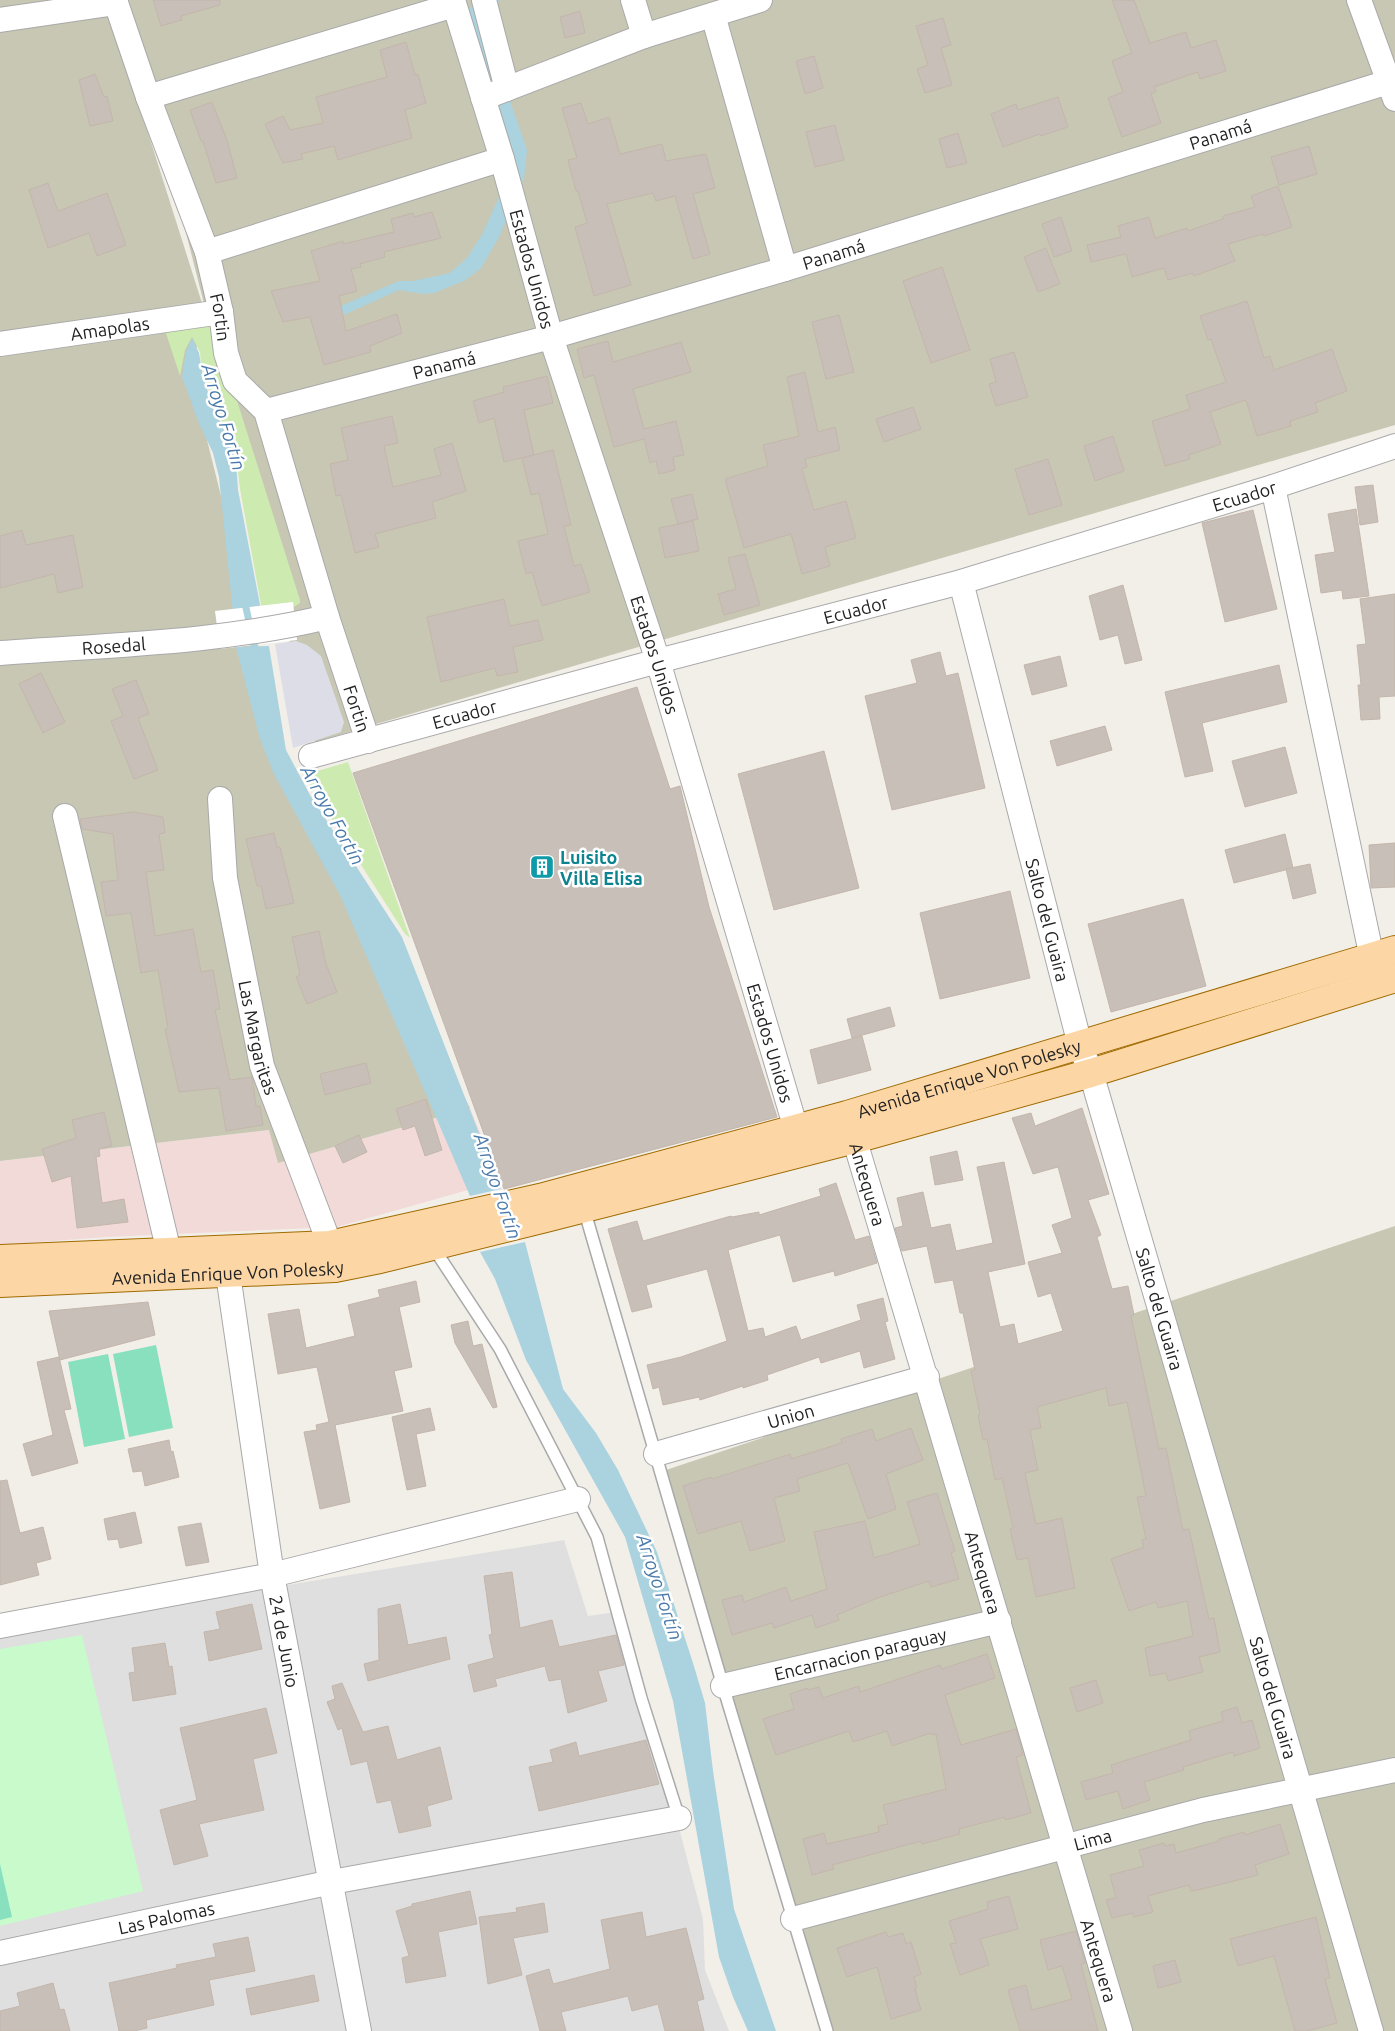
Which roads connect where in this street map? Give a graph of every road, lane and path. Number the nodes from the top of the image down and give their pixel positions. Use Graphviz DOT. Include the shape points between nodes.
graph roads {
  1 [pos="484,0"];
  2 [pos="633,0"];
  3 [pos="760,0"];
  4 [pos="1359,0"];
  5 [pos="115,1"];
  6 [pos="453,2"];
  7 [pos="713,15"];
  8 [pos="0,20"];
  9 [pos="644,36"];
  10 [pos="1393,87"];
  11 [pos="507,89"];
  12 [pos="148,97"];
  13 [pos="482,98"];
  14 [pos="502,159"];
  15 [pos="207,252"];
  16 [pos="785,269"];
  17 [pos="221,312"];
  18 [pos="551,338"];
  19 [pos="0,344"];
  20 [pos="266,411"];
  21 [pos="1395,446"];
  22 [pos="1273,487"];
  23 [pos="962,582"];
  24 [pos="327,617"];
  25 [pos="0,653"];
  26 [pos="658,661"];
  27 [pos="368,741"];
  28 [pos="311,756"];
  29 [pos="220,799"];
  30 [pos="65,816"];
  31 [pos="1388,956"];
  32 [pos="1395,978"];
  33 [pos="1080,1045"];
  34 [pos="1091,1072"];
  35 [pos="851,1127"];
  36 [pos="800,1140"];
  37 [pos="543,1208"];
  38 [pos="584,1209"];
  39 [pos="443,1235"];
  40 [pos="169,1252"];
  41 [pos="332,1256"];
  42 [pos="0,1259"];
  43 [pos="226,1262"];
  44 [pos="0,1283"];
  45 [pos="926,1377"];
  46 [pos="656,1454"];
  47 [pos="578,1499"];
  48 [pos="272,1575"];
  49 [pos="998,1621"];
  50 [pos="0,1626"];
  51 [pos="723,1686"];
  52 [pos="1395,1770"];
  53 [pos="1299,1788"];
  54 [pos="679,1818"];
  55 [pos="1066,1847"];
  56 [pos="332,1882"];
  57 [pos="793,1919"];
  58 [pos="0,1953"];
  59 [pos="359,2031"];
  60 [pos="827,2031"];
  61 [pos="1120,2031"];
  62 [pos="1371,2031"];
  1 -- 11 [label="street"];
  2 -- 9 [label="street"];
  3 -- 7 [label="street"];
  4 -- 10 [label="street"];
  5 -- 8 [label="street"];
  5 -- 12 [label="street, Fortin"];
  6 -- 12 [label="street"];
  6 -- 13 [label="street, Estados Unidos"];
  7 -- 9 [label="street"];
  7 -- 16 [label="street"];
  9 -- 11 [label="street"];
  10 -- 16 [label="street, Panamá"];
  11 -- 13 [label="street"];
  12 -- 15 [label="street, Fortin"];
  13 -- 14 [label="street, Estados Unidos"];
  14 -- 15 [label="street"];
  14 -- 18 [label="street, Estados Unidos"];
  15 -- 17 [label="street, Fortin"];
  16 -- 18 [label="street, Panamá"];
  17 -- 19 [label="street, Amapolas"];
  17 -- 20 [label="street, Fortin" via="226,353 235,382"];
  18 -- 20 [label="street, Panamá"];
  18 -- 26 [label="street, Estados Unidos"];
  20 -- 24 [label="street, Fortin"];
  21 -- 22 [label="street, Ecuador"];
  22 -- 23 [label="street, Ecuador"];
  22 -- 31 [label="street"];
  23 -- 26 [label="street, Ecuador"];
  23 -- 33 [label="street, Salto del Guaira"];
  24 -- 25 [label="street, Rosedal" via="280,629 174,641"];
  24 -- 27 [label="street, Fortin"];
  26 -- 27 [label="street, Ecuador"];
  26 -- 36 [label="street, Estados Unidos"];
  27 -- 28 [label="street, Ecuador"];
  29 -- 41 [label="street, Las Margaritas" via="225,878 262,1066"];
  30 -- 40 [label="street"];
  31 -- 33 [label="main road, Avenida Enrique Von Polesky"];
  32 -- 34 [label="main road, Avenida Enrique Von Polesky"];
  33 -- 34 [label="street, Salto del Guaira"];
  33 -- 35 [label="main road, Avenida Enrique Von Polesky"];
  34 -- 35 [label="main road, Avenida Enrique Von Polesky"];
  34 -- 53 [label="street, Salto del Guaira"];
  35 -- 36 [label="main road, Avenida Enrique Von Polesky"];
  35 -- 45 [label="street, Antequera"];
  36 -- 37 [label="main road, Avenida Enrique Von Polesky"];
  36 -- 38 [label="main road, Avenida Enrique Von Polesky"];
  37 -- 38 [label="main road, Avenida Enrique Von Polesky"];
  37 -- 39 [label="main road, Avenida Enrique Von Polesky"];
  38 -- 46 [label="lane"];
  39 -- 41 [label="main road, Avenida Enrique Von Polesky"];
  39 -- 47 [label="lane"];
  40 -- 42 [label="main road, Avenida Enrique Von Polesky"];
  40 -- 43 [label="main road, Avenida Enrique Von Polesky"];
  41 -- 43 [label="main road, Avenida Enrique Von Polesky"];
  43 -- 44 [label="main road, Avenida Enrique Von Polesky"];
  43 -- 48 [label="street, 24 de Junio"];
  45 -- 46 [label="street, Union"];
  45 -- 49 [label="street, Antequera"];
  46 -- 51 [label="lane"];
  47 -- 48 [label="street"];
  47 -- 54 [label="lane" via="597,1537 640,1698"];
  48 -- 50 [label="street"];
  48 -- 56 [label="street, 24 de Junio"];
  49 -- 51 [label="street, Encarnacion paraguay"];
  49 -- 55 [label="street, Antequera"];
  51 -- 57 [label="lane"];
  52 -- 53 [label="street, Lima"];
  53 -- 55 [label="street, Lima"];
  53 -- 62 [label="street, Salto del Guaira"];
  54 -- 56 [label="street, Las Palomas"];
  55 -- 57 [label="street, Lima"];
  55 -- 61 [label="street, Antequera"];
  56 -- 58 [label="street, Las Palomas"];
  56 -- 59 [label="street, 24 de Junio"];
  57 -- 60 [label="lane"];
}
